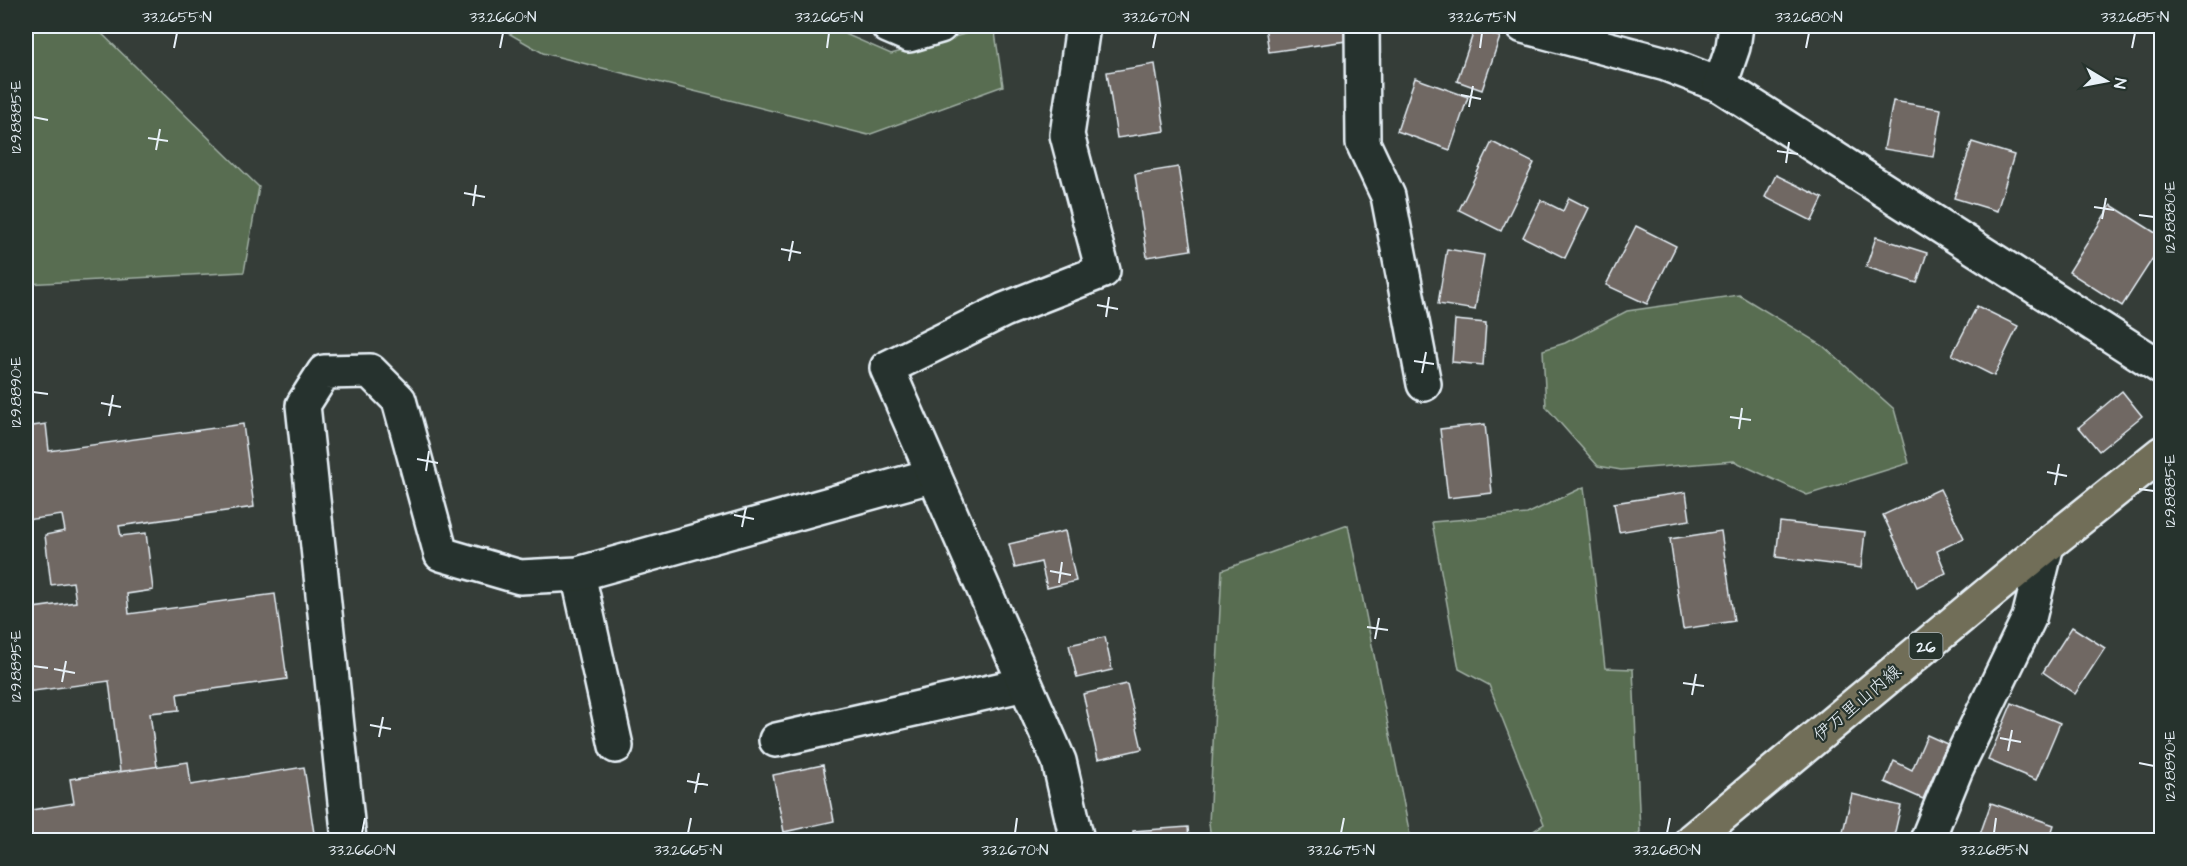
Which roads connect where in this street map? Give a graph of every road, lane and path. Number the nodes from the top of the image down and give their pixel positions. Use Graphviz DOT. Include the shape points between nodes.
graph roads {
  1 [pos="888,26"];
  2 [pos="940,26"];
  3 [pos="1083,26"];
  4 [pos="1362,26"];
  5 [pos="1523,26"];
  6 [pos="1736,26"];
  7 [pos="1720,85"];
  8 [pos="2162,369"];
  9 [pos="1424,384"];
  10 [pos="2162,453"];
  11 [pos="934,475"];
  12 [pos="2047,545"];
  13 [pos="578,574"];
  14 [pos="1025,684"];
  15 [pos="776,740"];
  16 [pos="616,746"];
  17 [pos="349,840"];
  18 [pos="1077,840"];
  19 [pos="1692,840"];
  20 [pos="1927,840"];
  1 -- 2 [label="street" via="909,35"];
  3 -- 11 [label="street" via="1067,135 1103,271 1004,310 887,368"];
  4 -- 9 [label="street" via="1363,144 1388,196"];
  5 -- 7 [label="street" via="1666,64"];
  6 -- 7 [label="street"];
  7 -- 8 [label="street"];
  10 -- 12 [label="main road, 伊万里山内線 / 26"];
  11 -- 13 [label="street"];
  11 -- 14 [label="street"];
  12 -- 19 [label="main road, 伊万里山内線 / 26"];
  12 -- 20 [label="street" via="2029,618 1956,768"];
  13 -- 16 [label="street"];
  13 -- 17 [label="street" via="519,577 441,554 399,400 370,371 324,372 303,405"];
  14 -- 15 [label="street"];
  14 -- 18 [label="street" via="1059,760"];
}
